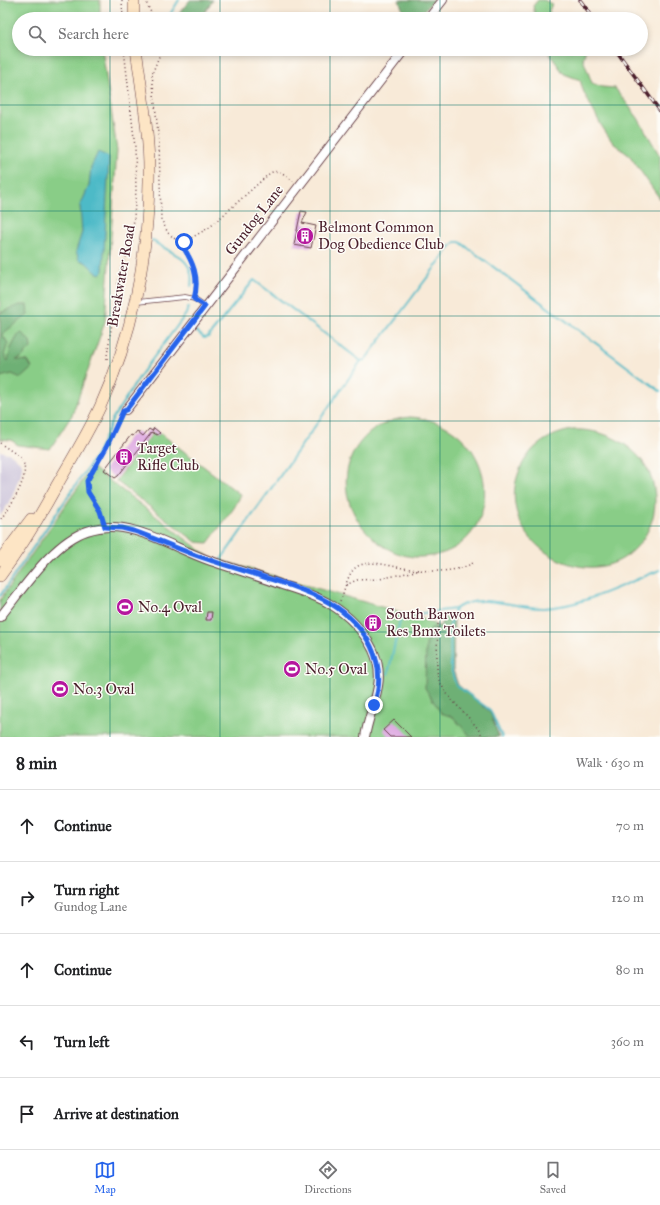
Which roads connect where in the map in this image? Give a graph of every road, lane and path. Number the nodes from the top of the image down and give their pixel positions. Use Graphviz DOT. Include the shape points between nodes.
graph roads {
  1 [pos="122,0"];
  2 [pos="134,0"];
  3 [pos="145,0"];
  4 [pos="443,0"];
  5 [pos="123,12"];
  6 [pos="134,12"];
  7 [pos="151,12"];
  8 [pos="434,12"];
  9 [pos="125,56"];
  10 [pos="137,56"];
  11 [pos="159,56"];
  12 [pos="399,56"];
  13 [pos="298,185"];
  14 [pos="181,244"];
  15 [pos="194,299"];
  16 [pos="134,302"];
  17 [pos="205,306"];
  18 [pos="107,366"];
  19 [pos="126,410"];
  20 [pos="0,443"];
  21 [pos="53,492"];
  22 [pos="0,520"];
  23 [pos="105,527"];
  24 [pos="0,560"];
  25 [pos="473,563"];
  26 [pos="422,570"];
  27 [pos="0,576"];
  28 [pos="346,585"];
  29 [pos="336,608"];
  30 [pos="0,617"];
  31 [pos="438,624"];
  32 [pos="364,737"];
  33 [pos="483,737"];
  1 -- 5 [label="path"];
  2 -- 6 [label="main road"];
  3 -- 7 [label="path"];
  4 -- 8 [label="street"];
  9 -- 18 [label="path" via="135,147 136,190 132,244 120,270"];
  10 -- 16 [label="main road, Breakwater Road" via="148,157 148,206"];
  11 -- 14 [label="path" via="152,74 159,143 161,219 168,233"];
  12 -- 13 [label="street, Gundog Lane"];
  13 -- 14 [label="path" via="280,171 270,172 210,227"];
  13 -- 17 [label="street, Gundog Lane"];
  14 -- 15 [label="path" via="196,274 197,288"];
  15 -- 16 [label="lane" via="178,297"];
  15 -- 17 [label="lane"];
  16 -- 21 [label="main road, Breakwater Road" via="115,370 100,406 81,446"];
  17 -- 19 [label="street, Gundog Lane"];
  19 -- 23 [label="path" via="121,414 87,484 88,492 100,511"];
  20 -- 22 [label="path" via="22,459 24,472 15,498"];
  21 -- 24 [label="main road, Breakwater Road"];
  21 -- 27 [label="main road, Breakwater Road" via="28,536"];
  23 -- 29 [label="street" via="141,533 206,559 308,593"];
  23 -- 30 [label="street" via="80,533 60,546"];
  25 -- 26 [label="path" via="452,570"];
  26 -- 28 [label="path" via="380,579 356,580"];
  26 -- 28 [label="path" via="372,563 358,566 350,574"];
  28 -- 29 [label="path"];
  29 -- 32 [label="street" via="360,630 378,662 378,695"];
  31 -- 33 [label="path" via="438,679 452,700 471,718"];
}
